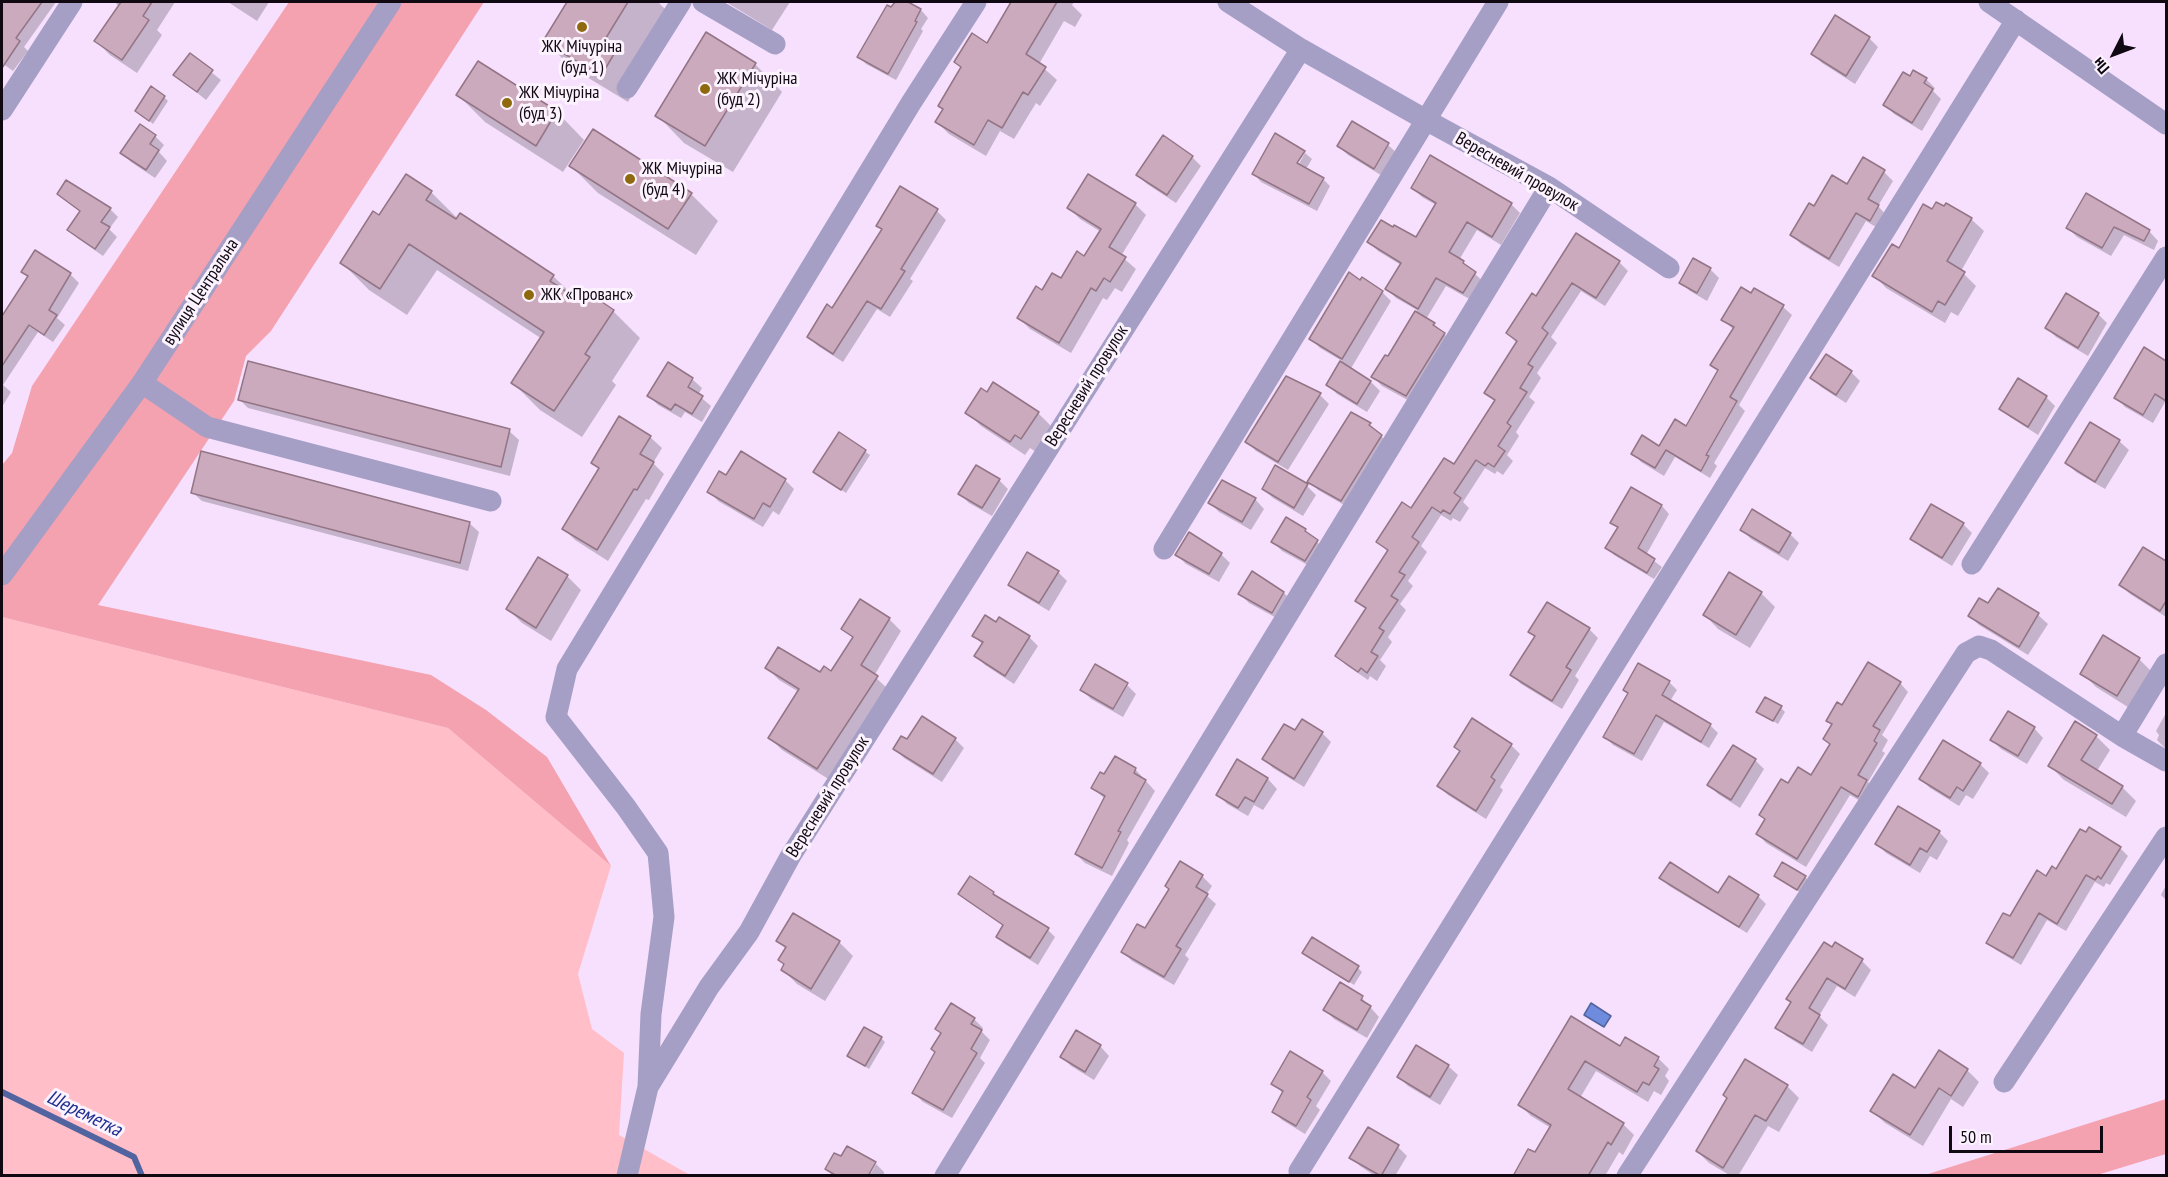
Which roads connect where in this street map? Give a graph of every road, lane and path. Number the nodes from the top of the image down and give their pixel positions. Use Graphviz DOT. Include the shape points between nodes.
graph roads {
  1 [pos="72,2"];
  2 [pos="391,2"];
  3 [pos="681,2"];
  4 [pos="703,2"];
  5 [pos="976,2"];
  6 [pos="1228,2"];
  7 [pos="1497,2"];
  8 [pos="1989,2"];
  9 [pos="2016,20"];
  10 [pos="776,44"];
  11 [pos="1301,49"];
  12 [pos="627,88"];
  13 [pos="2,110"];
  14 [pos="1426,120"];
  15 [pos="2166,124"];
  16 [pos="1549,187"];
  17 [pos="2166,258"];
  18 [pos="1669,268"];
  19 [pos="142,383"];
  20 [pos="491,501"];
  21 [pos="1164,549"];
  22 [pos="1972,564"];
  23 [pos="2,575"];
  24 [pos="2166,664"];
  25 [pos="2122,736"];
  26 [pos="2166,761"];
  27 [pos="2166,837"];
  28 [pos="2004,1082"];
  29 [pos="648,1087"];
  30 [pos="1299,1171"];
  31 [pos="627,1176"];
  32 [pos="945,1176"];
  33 [pos="1627,1176"];
  1 -- 13 [label="street"];
  2 -- 19 [label="street, вулиця Центральна"];
  3 -- 12 [label="street"];
  4 -- 10 [label="street"];
  5 -- 29 [label="street" via="567,669 556,717 658,853 664,917 651,1014"];
  6 -- 11 [label="street"];
  7 -- 14 [label="street"];
  8 -- 9 [label="street"];
  9 -- 15 [label="street"];
  9 -- 30 [label="street"];
  11 -- 14 [label="street, Вересневий провулок"];
  11 -- 29 [label="street, Вересневий провулок" via="790,857 749,933 709,987"];
  14 -- 16 [label="street, Вересневий провулок"];
  14 -- 21 [label="street"];
  16 -- 18 [label="street, Вересневий провулок"];
  16 -- 32 [label="street"];
  17 -- 22 [label="street"];
  19 -- 20 [label="street" via="207,427"];
  19 -- 23 [label="street, вулиця Центральна"];
  24 -- 25 [label="street"];
  25 -- 26 [label="street"];
  25 -- 33 [label="street" via="1991,650 1979,646 1966,653"];
  27 -- 28 [label="street"];
  29 -- 31 [label="street"];
}
